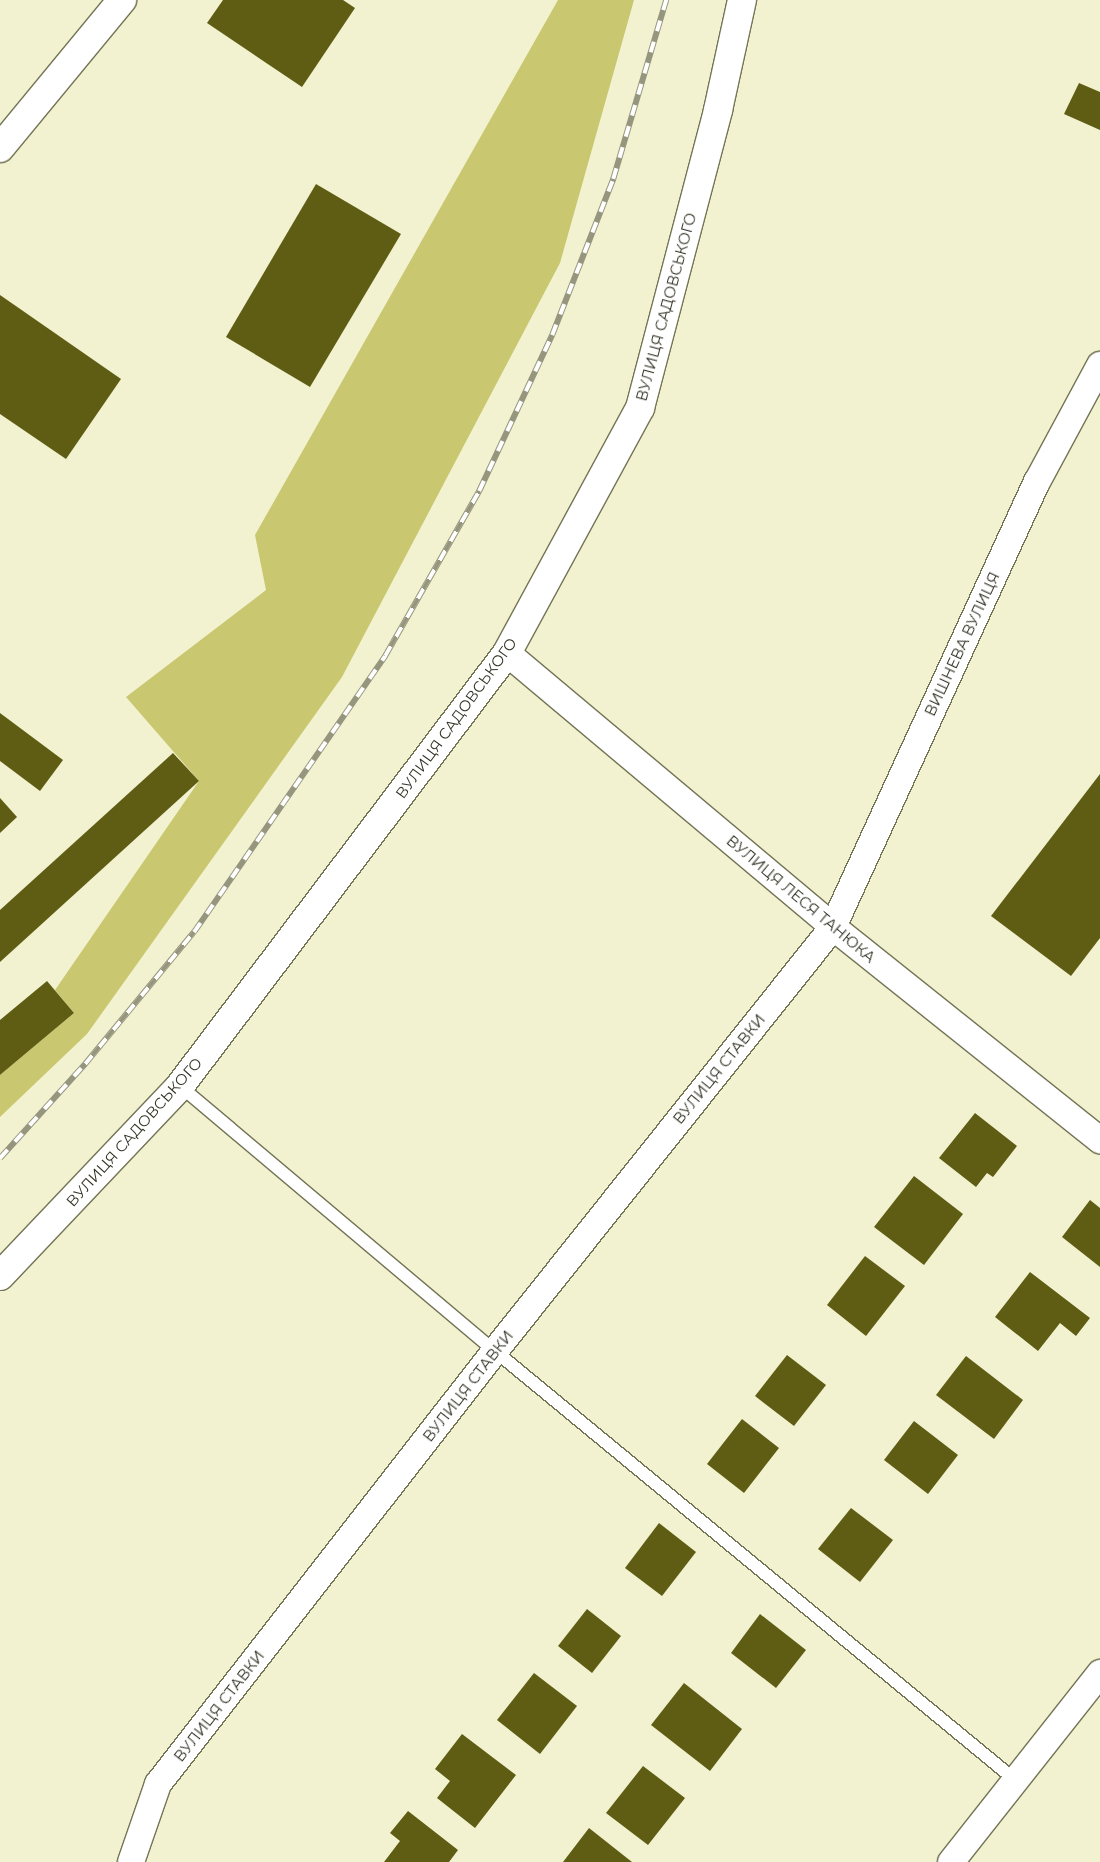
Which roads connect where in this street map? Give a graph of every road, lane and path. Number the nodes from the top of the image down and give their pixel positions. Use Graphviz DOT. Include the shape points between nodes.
graph roads {
  1 [pos="122,0"];
  2 [pos="742,0"];
  3 [pos="0,148"];
  4 [pos="1100,366"];
  5 [pos="507,653"];
  6 [pos="833,927"];
  7 [pos="180,1086"];
  8 [pos="1100,1140"];
  9 [pos="0,1276"];
  10 [pos="495,1351"];
  11 [pos="1100,1673"];
  12 [pos="1014,1780"];
  13 [pos="131,1862"];
  14 [pos="951,1862"];
  1 -- 3 [label="street"];
  2 -- 5 [label="street, ВУЛИЦЯ САДОВСЬКОГО" via="718,110 640,408"];
  4 -- 6 [label="street, ВИШНЕВА ВУЛИЦЯ" via="1037,482"];
  5 -- 6 [label="street, ВУЛИЦЯ ЛЕСЯ ТАНЮКА"];
  5 -- 7 [label="street, ВУЛИЦЯ САДОВСЬКОГО"];
  6 -- 8 [label="street, ВУЛИЦЯ ЛЕСЯ ТАНЮКА"];
  6 -- 10 [label="street, ВУЛИЦЯ СТАВКИ"];
  7 -- 9 [label="street, ВУЛИЦЯ САДОВСЬКОГО"];
  7 -- 10 [label="lane"];
  10 -- 12 [label="lane"];
  10 -- 13 [label="street, ВУЛИЦЯ СТАВКИ" via="158,1784"];
  11 -- 12 [label="street"];
  12 -- 14 [label="street"];
}
